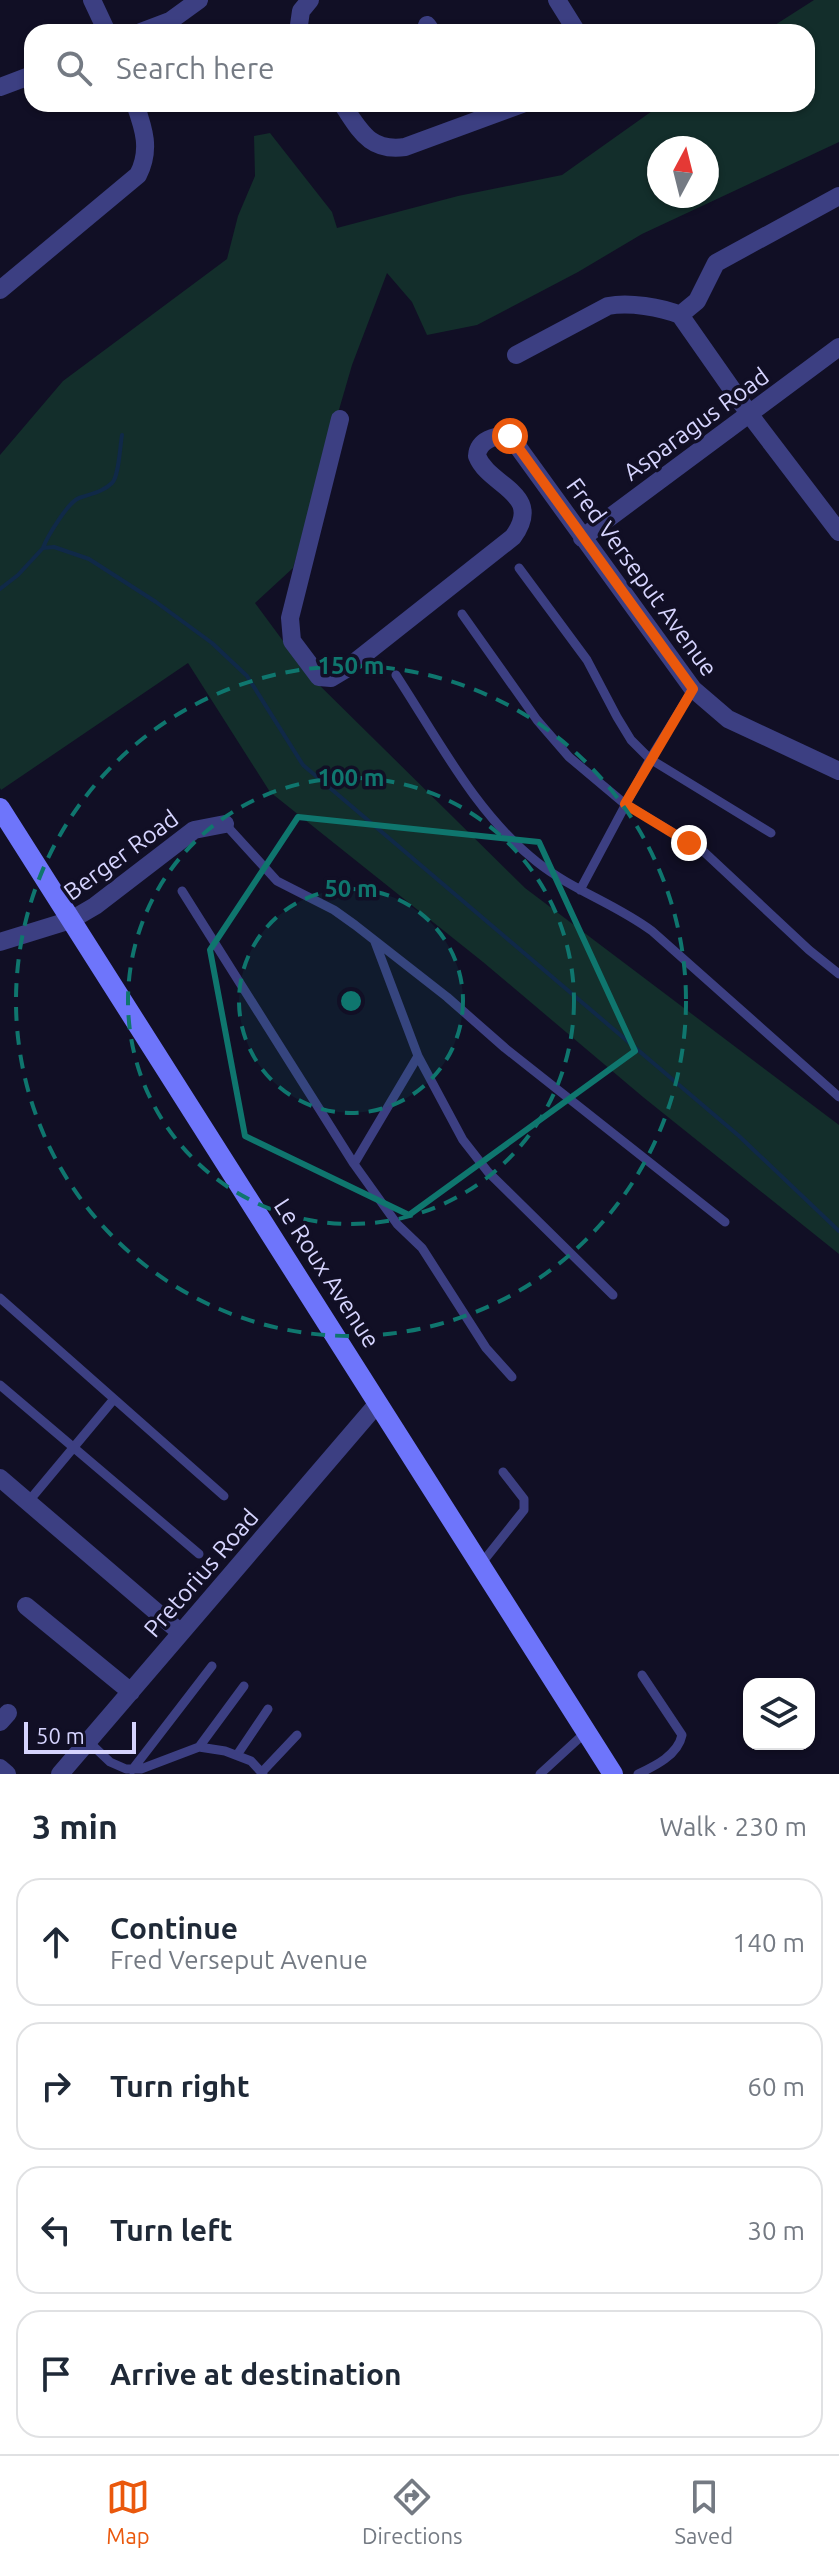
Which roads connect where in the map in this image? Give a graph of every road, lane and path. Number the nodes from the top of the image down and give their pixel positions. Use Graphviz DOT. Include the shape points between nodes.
graph roads {
  1 [pos="92,0"];
  2 [pos="199,0"];
  3 [pos="310,0"];
  4 [pos="557,0"];
  5 [pos="103,24"];
  6 [pos="162,24"];
  7 [pos="299,24"];
  8 [pos="572,24"];
  9 [pos="24,78"];
  10 [pos="0,87"];
  11 [pos="137,112"];
  12 [pos="348,112"];
  13 [pos="481,112"];
  14 [pos="839,196"];
  15 [pos="0,290"];
  16 [pos="680,315"];
  17 [pos="839,347"];
  18 [pos="516,355"];
  19 [pos="750,415"];
  20 [pos="340,419"];
  21 [pos="839,532"];
  22 [pos="582,538"];
  23 [pos="519,568"];
  24 [pos="462,614"];
  25 [pos="396,675"];
  26 [pos="693,689"];
  27 [pos="650,759"];
  28 [pos="839,771"];
  29 [pos="625,804"];
  30 [pos="0,808"];
  31 [pos="225,824"];
  32 [pos="771,833"];
  33 [pos="580,890"];
  34 [pos="182,891"];
  35 [pos="71,920"];
  36 [pos="0,942"];
  37 [pos="375,942"];
  38 [pos="839,974"];
  39 [pos="418,1056"];
  40 [pos="839,1097"];
  41 [pos="354,1164"];
  42 [pos="725,1222"];
  43 [pos="613,1295"];
  44 [pos="0,1298"];
  45 [pos="512,1377"];
  46 [pos="0,1385"];
  47 [pos="114,1399"];
  48 [pos="378,1403"];
  49 [pos="72,1449"];
  50 [pos="503,1472"];
  51 [pos="0,1478"];
  52 [pos="224,1496"];
  53 [pos="28,1502"];
  54 [pos="199,1554"];
  55 [pos="481,1564"];
  56 [pos="26,1606"];
  57 [pos="181,1633"];
  58 [pos="212,1666"];
  59 [pos="642,1675"];
  60 [pos="244,1686"];
  61 [pos="131,1692"];
  62 [pos="268,1709"];
  63 [pos="587,1731"];
  64 [pos="297,1735"];
  65 [pos="89,1742"];
  66 [pos="199,1747"];
  67 [pos="237,1755"];
  68 [pos="0,1768"];
  69 [pos="124,1771"];
  70 [pos="614,1771"];
  71 [pos="263,1773"];
  72 [pos="7,1774"];
  73 [pos="60,1774"];
  74 [pos="540,1774"];
  75 [pos="638,1774"];
  1 -- 5 [label="street"];
  2 -- 6 [label="street"];
  3 -- 7 [label="street"];
  4 -- 8 [label="street"];
  9 -- 10 [label="street"];
  11 -- 15 [label="street" via="147,143 138,175"];
  12 -- 13 [label="street" via="369,141 390,149"];
  14 -- 16 [label="street" via="716,263 697,301"];
  16 -- 18 [label="street" via="608,306"];
  16 -- 19 [label="street"];
  17 -- 19 [label="street, Asparagus Road"];
  19 -- 21 [label="street"];
  19 -- 22 [label="street, Asparagus Road"];
  20 -- 22 [label="street, Fred Verseput Avenue" via="290,618 297,650 324,679 346,669 513,537 522,517 518,498 483,467 477,456 486,441 510,436"];
  22 -- 26 [label="street, Fred Verseput Avenue"];
  23 -- 27 [label="lane" via="587,660 631,740"];
  24 -- 29 [label="lane" via="537,720 577,764"];
  25 -- 33 [label="lane" via="486,810 531,856"];
  26 -- 27 [label="lane"];
  26 -- 28 [label="street, Fred Verseput Avenue" via="728,719"];
  27 -- 29 [label="lane"];
  27 -- 32 [label="lane"];
  29 -- 33 [label="lane"];
  29 -- 38 [label="lane" via="702,850"];
  30 -- 35 [label="main road, Le Roux Avenue"];
  31 -- 35 [label="street, Berger Road" via="194,830"];
  31 -- 37 [label="lane" via="277,881 334,910"];
  33 -- 40 [label="lane" via="652,931"];
  34 -- 41 [label="lane"];
  35 -- 36 [label="street, Berger Road"];
  35 -- 48 [label="main road, Le Roux Avenue"];
  37 -- 39 [label="lane"];
  37 -- 42 [label="lane"];
  39 -- 41 [label="lane"];
  39 -- 43 [label="lane" via="476,1158"];
  41 -- 45 [label="lane" via="391,1217 422,1248 486,1348"];
  44 -- 47 [label="lane"];
  46 -- 49 [label="lane"];
  47 -- 49 [label="lane"];
  47 -- 52 [label="lane"];
  48 -- 55 [label="main road, Le Roux Avenue"];
  48 -- 57 [label="street, Pretorius Road"];
  49 -- 53 [label="lane"];
  49 -- 54 [label="lane"];
  50 -- 55 [label="lane" via="524,1499 524,1510"];
  51 -- 53 [label="street"];
  53 -- 57 [label="street"];
  55 -- 63 [label="main road, Le Roux Avenue"];
  56 -- 61 [label="street"];
  57 -- 61 [label="street, Pretorius Road"];
  58 -- 69 [label="lane"];
  59 -- 75 [label="lane" via="682,1735 674,1752"];
  60 -- 66 [label="lane"];
  61 -- 65 [label="street, Pretorius Road"];
  62 -- 67 [label="lane"];
  63 -- 70 [label="main road, Le Roux Avenue"];
  63 -- 74 [label="lane"];
  64 -- 71 [label="lane"];
  65 -- 69 [label="lane"];
  65 -- 73 [label="street, Pretorius Road"];
  66 -- 67 [label="lane"];
  66 -- 69 [label="lane"];
  67 -- 71 [label="lane"];
  68 -- 72 [label="street"];
}
